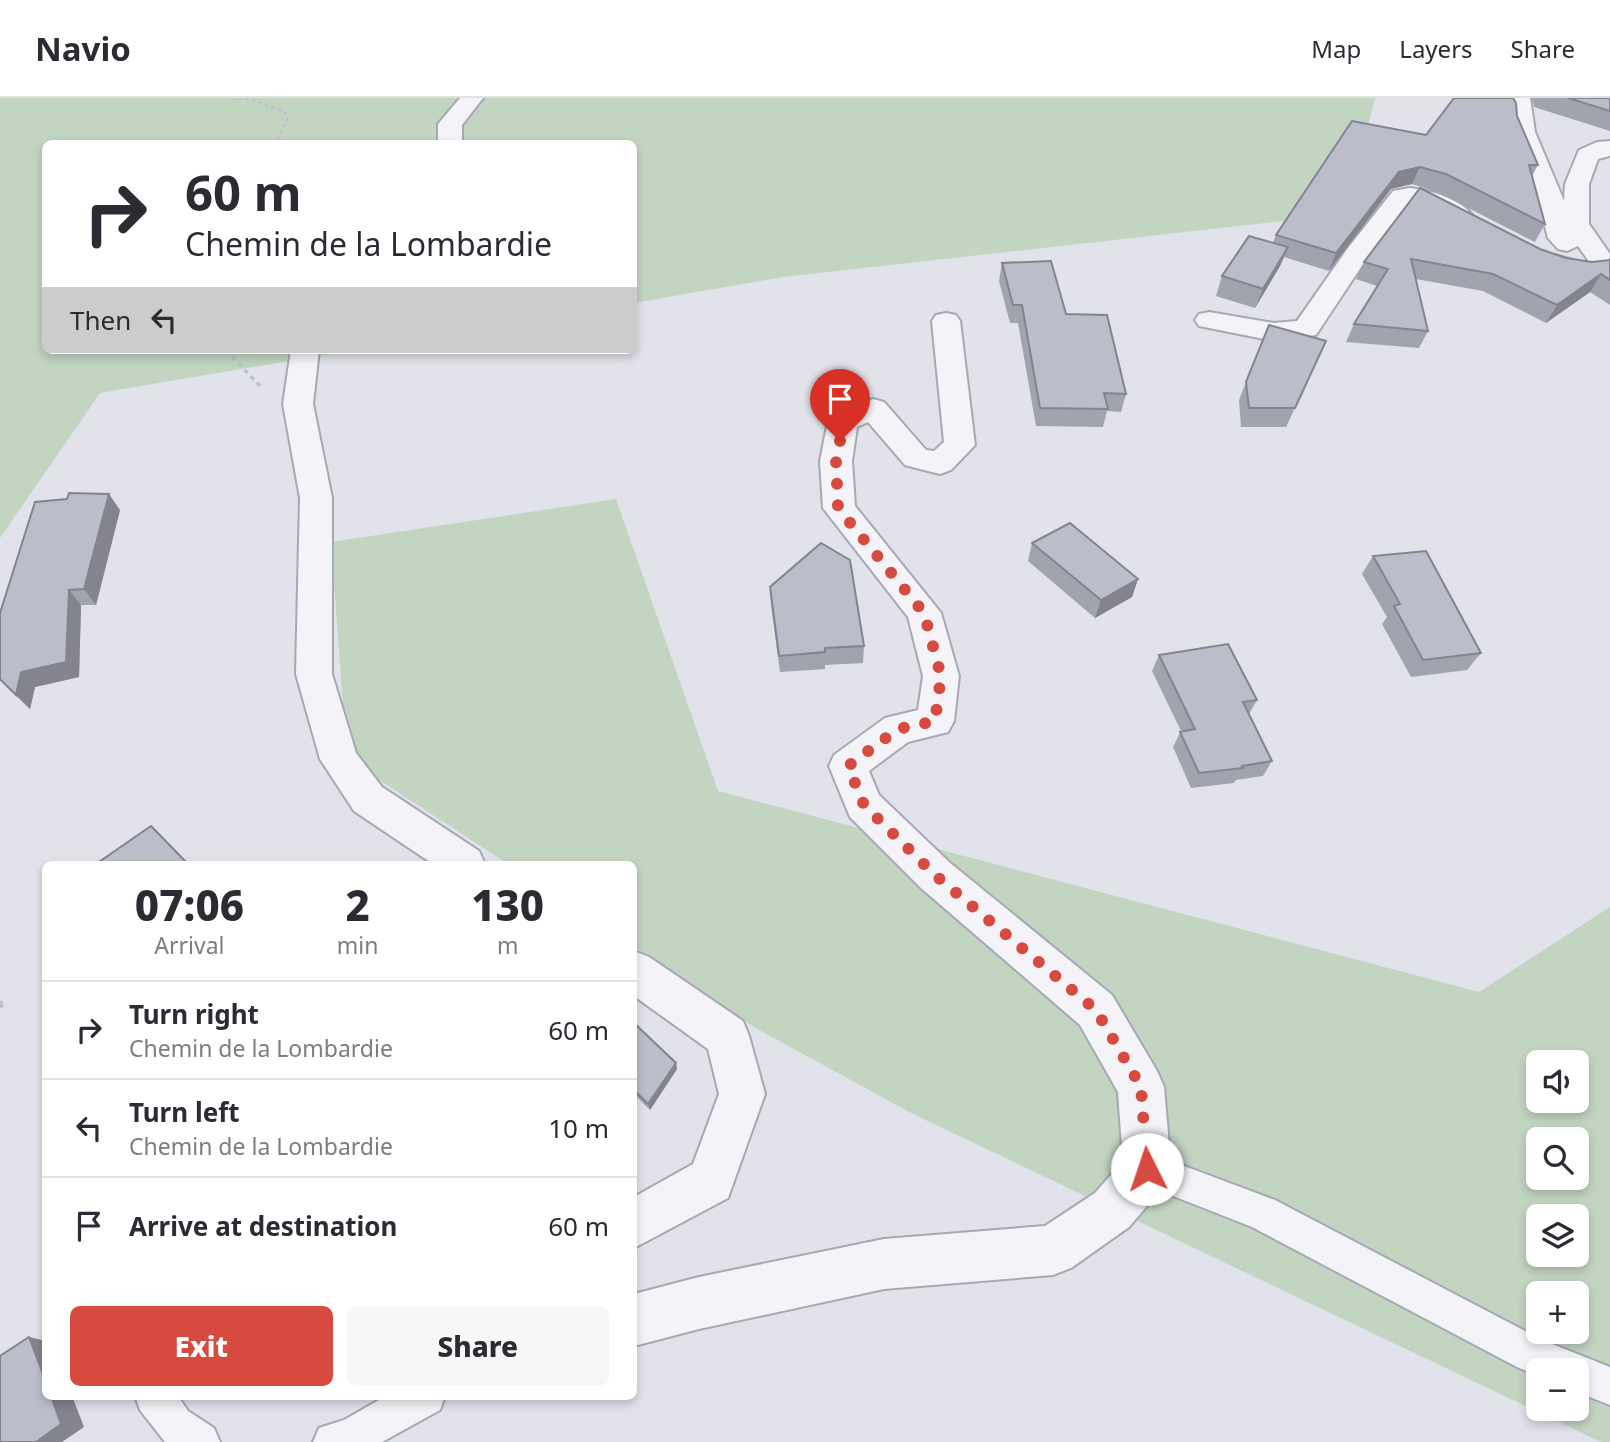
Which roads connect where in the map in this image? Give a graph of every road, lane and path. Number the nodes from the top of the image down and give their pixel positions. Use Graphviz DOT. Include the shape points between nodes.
graph roads {
  1 [pos="238,98"];
  2 [pos="472,98"];
  3 [pos="1519,98"];
  4 [pos="277,140"];
  5 [pos="450,140"];
  6 [pos="1610,149"];
  7 [pos="1488,230"];
  8 [pos="1534,255"];
  9 [pos="1598,269"];
  10 [pos="1209,320"];
  11 [pos="946,321"];
  12 [pos="305,354"];
  13 [pos="461,861"];
  14 [pos="637,973"];
  15 [pos="0,1001"];
  16 [pos="2,1010"];
  17 [pos="1147,1169"];
  18 [pos="637,1221"];
  19 [pos="637,1319"];
  20 [pos="1540,1358"];
  21 [pos="1589,1378"];
  22 [pos="1610,1386"];
  23 [pos="157,1400"];
  24 [pos="419,1400"];
  25 [pos="200,1442"];
  26 [pos="333,1442"];
  1 -- 4 [label="path" via="285,112 288,118"];
  2 -- 5 [label="street" via="450,124"];
  3 -- 9 [label="street" via="1522,132 1551,199 1561,238"];
  6 -- 9 [label="street" via="1587,155 1577,184 1576,224 1601,260"];
  7 -- 10 [label="street" via="1427,199 1402,196 1306,329 1274,332"];
  8 -- 9 [label="street" via="1586,272"];
  11 -- 17 [label="street" via="960,445 940,463 916,458 873,409 844,421 836,461 838,508 924,613 941,676 935,721 898,729 848,766 864,805 935,875 1096,1010 1141,1087"];
  12 -- 13 [label="street" via="298,404 316,498 314,674 339,759 368,799"];
  14 -- 18 [label="street" via="727,1036 742,1094 710,1181"];
  15 -- 16 [label="path"];
  17 -- 19 [label="street" via="1111,1209 1054,1250 884,1264"];
  17 -- 20 [label="lane" via="1262,1213"];
  21 -- 22 [label="lane"];
  23 -- 25 [label="lane" via="174,1425"];
  24 -- 26 [label="lane"];
}
